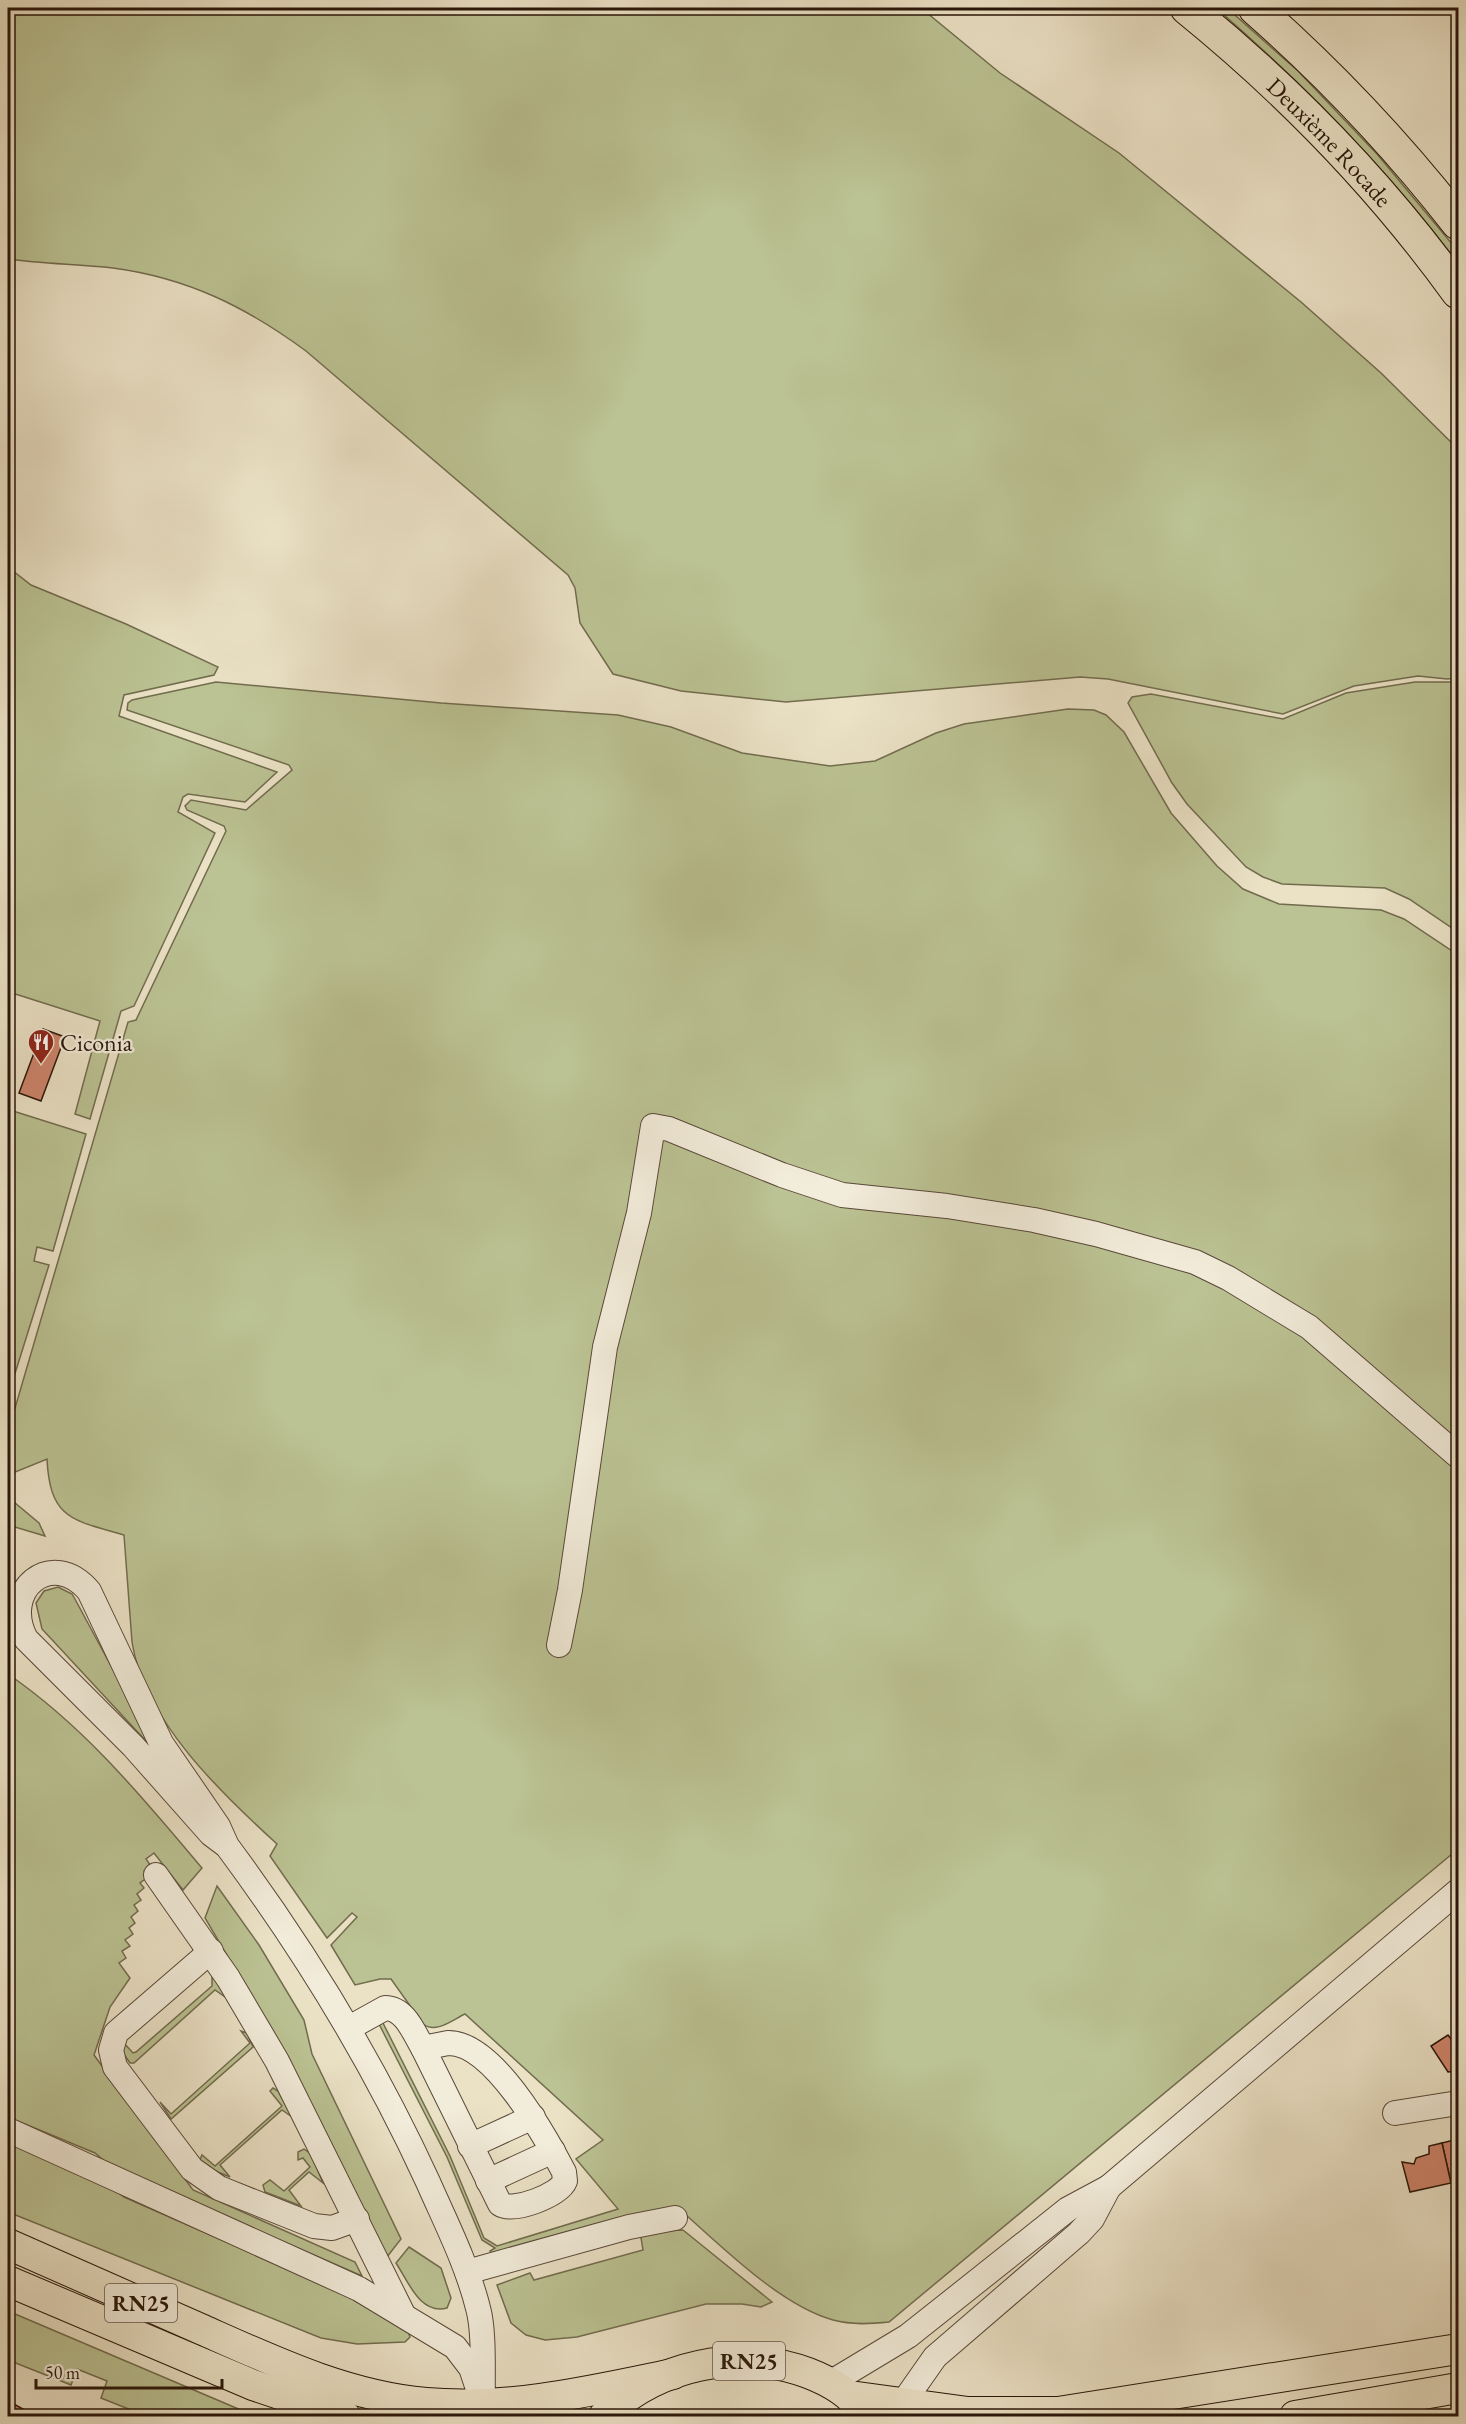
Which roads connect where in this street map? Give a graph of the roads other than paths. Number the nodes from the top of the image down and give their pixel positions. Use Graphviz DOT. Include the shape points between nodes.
graph roads {
  1 [pos="1187,8"];
  2 [pos="1255,8"];
  3 [pos="1458,223"];
  4 [pos="1458,292"];
  5 [pos="1458,1456"];
  6 [pos="560,1645"];
  7 [pos="227,1846"];
  8 [pos="156,1875"];
  9 [pos="1458,1891"];
  10 [pos="211,1952"];
  11 [pos="349,2028"];
  12 [pos="423,2048"];
  13 [pos="1458,2103"];
  14 [pos="1395,2113"];
  15 [pos="533,2117"];
  16 [pos="8,2130"];
  17 [pos="470,2146"];
  18 [pos="553,2151"];
  19 [pos="488,2181"];
  20 [pos="1109,2187"];
  21 [pos="357,2218"];
  22 [pos="675,2218"];
  23 [pos="8,2244"];
  24 [pos="467,2272"];
  25 [pos="8,2281"];
  26 [pos="403,2314"];
  27 [pos="1458,2349"];
  28 [pos="636,2386"];
  29 [pos="1458,2388"];
  30 [pos="483,2404"];
  31 [pos="855,2405"];
  32 [pos="898,2410"];
  33 [pos="345,2416"];
  34 [pos="584,2416"];
  35 [pos="604,2416"];
  36 [pos="631,2416"];
  37 [pos="1295,2416"];
  1 -- 4 [label="highway, Deuxième Rocade" via="1310,120 1407,226"];
  2 -- 3 [label="highway, Deuxième Rocade" via="1386,137"];
  5 -- 6 [label="street" via="1309,1327 1228,1278 1195,1263 1034,1220 842,1195 653,1126 641,1204 605,1347"];
  7 -- 7 [label="street" via="218,1826 161,1743 90,1591 72,1575 60,1572 37,1578 21,1594 17,1605 16,1617 26,1639 133,1746 211,1834"];
  7 -- 11 [label="street" via="273,1908"];
  8 -- 10 [label="street"];
  9 -- 20 [label="street"];
  10 -- 21 [label="street" via="277,2061"];
  10 -- 21 [label="street" via="116,2033 111,2050 115,2067 176,2150 206,2180 314,2226 332,2228"];
  11 -- 12 [label="street" via="391,2008 401,2013"];
  11 -- 24 [label="street" via="423,2171"];
  12 -- 15 [label="street" via="448,2043 465,2046 502,2078"];
  12 -- 17 [label="street"];
  13 -- 14 [label="street"];
  15 -- 17 [label="street"];
  15 -- 18 [label="street"];
  16 -- 26 [label="street" via="312,2266"];
  17 -- 19 [label="street"];
  18 -- 19 [label="street"];
  18 -- 19 [label="street" via="566,2176 560,2190 510,2209 500,2204"];
  20 -- 31 [label="street" via="1068,2209 900,2341"];
  20 -- 32 [label="street" via="1079,2233 935,2357"];
  21 -- 26 [label="street"];
  22 -- 24 [label="street"];
  23 -- 30 [label="main road, RN25" via="324,2381 426,2403"];
  24 -- 30 [label="street" via="479,2311"];
  25 -- 33 [label="main road, RN25" via="253,2385"];
  26 -- 30 [label="street" via="455,2347 471,2368"];
  27 -- 32 [label="main road, RN25" via="1058,2412"];
  28 -- 30 [label="main road, RN25" via="543,2400"];
  28 -- 31 [label="main road, RN25" via="726,2361 753,2361 797,2369"];
  28 -- 34 [label="main road"];
  28 -- 35 [label="main road, RN25"];
  28 -- 36 [label="main road"];
  29 -- 37 [label="main road"];
  31 -- 32 [label="main road, RN25"];
}
